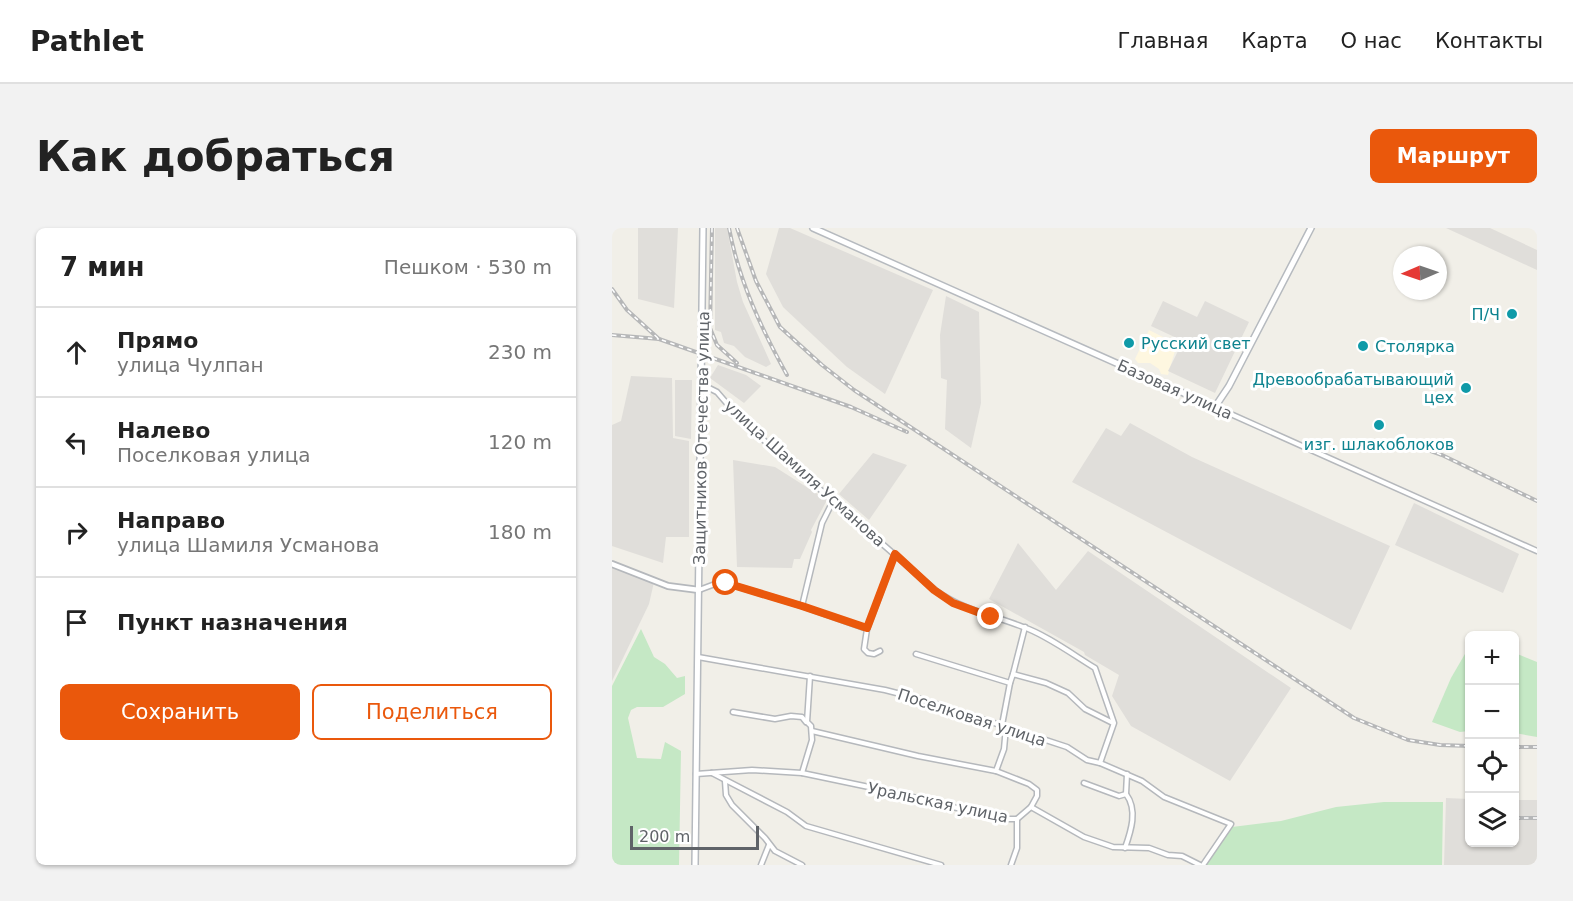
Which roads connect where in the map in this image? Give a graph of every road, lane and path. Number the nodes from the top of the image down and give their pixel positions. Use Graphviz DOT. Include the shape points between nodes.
graph roads {
  1 [pos="703,228"];
  2 [pos="813,228"];
  3 [pos="1311,228"];
  4 [pos="701,384"];
  5 [pos="1215,407"];
  6 [pos="833,501"];
  7 [pos="1537,551"];
  8 [pos="895,554"];
  9 [pos="612,564"];
  10 [pos="699,590"];
  11 [pos="802,606"];
  12 [pos="1025,627"];
  13 [pos="867,628"];
  14 [pos="880,651"];
  15 [pos="916,654"];
  16 [pos="698,657"];
  17 [pos="1013,674"];
  18 [pos="810,676"];
  19 [pos="1010,683"];
  20 [pos="733,712"];
  21 [pos="807,722"];
  22 [pos="1114,723"];
  23 [pos="1004,726"];
  24 [pos="812,731"];
  25 [pos="1100,763"];
  26 [pos="996,771"];
  27 [pos="712,773"];
  28 [pos="802,773"];
  29 [pos="696,774"];
  30 [pos="1127,774"];
  31 [pos="725,781"];
  32 [pos="1084,783"];
  33 [pos="1126,795"];
  34 [pos="1030,807"];
  35 [pos="1017,819"];
  36 [pos="770,844"];
  37 [pos="1125,848"];
  38 [pos="694,865"];
  39 [pos="761,865"];
  40 [pos="802,865"];
  41 [pos="941,865"];
  42 [pos="1011,865"];
  43 [pos="1201,865"];
  1 -- 4 [label="main road, Защитников Отечества улица"];
  2 -- 5 [label="main road, Базовая улица"];
  3 -- 5 [label="main road"];
  4 -- 6 [label="street, улица Шамиля Усманова" via="717,392 743,422"];
  4 -- 10 [label="main road, Защитников Отечества улица"];
  5 -- 7 [label="street, Базовая улица"];
  6 -- 8 [label="street, улица Шамиля Усманова"];
  6 -- 11 [label="street" via="822,523"];
  8 -- 12 [label="street, улица Шамиля Усманова" via="953,603"];
  8 -- 13 [label="street"];
  9 -- 10 [label="street" via="668,586"];
  10 -- 11 [label="street" via="726,583"];
  10 -- 16 [label="main road, Защитников Отечества улица"];
  11 -- 13 [label="street"];
  12 -- 17 [label="street"];
  12 -- 22 [label="street, улица Шамиля Усманова" via="1095,669"];
  13 -- 14 [label="street" via="864,649 873,654"];
  15 -- 19 [label="street"];
  16 -- 18 [label="street, Поселковая улица"];
  16 -- 29 [label="main road, Защитников Отечества улица"];
  17 -- 19 [label="street"];
  17 -- 22 [label="street" via="1068,693 1085,709"];
  18 -- 21 [label="street"];
  18 -- 23 [label="street, Поселковая улица" via="885,690"];
  19 -- 23 [label="street"];
  20 -- 21 [label="street" via="775,719 802,717"];
  21 -- 24 [label="street"];
  22 -- 25 [label="street"];
  23 -- 25 [label="street, Поселковая улица" via="1067,747"];
  23 -- 26 [label="street" via="1004,749"];
  24 -- 26 [label="street"];
  24 -- 28 [label="street"];
  25 -- 30 [label="street, Поселковая улица"];
  26 -- 34 [label="street" via="1037,790"];
  27 -- 28 [label="street, Уральская улица"];
  27 -- 29 [label="street, Уральская улица"];
  27 -- 31 [label="street"];
  28 -- 35 [label="street, Уральская улица" via="1002,819"];
  29 -- 38 [label="main road, Защитников Отечества улица"];
  30 -- 33 [label="street"];
  30 -- 43 [label="street, Поселковая улица" via="1164,797 1231,824"];
  31 -- 36 [label="street" via="732,805"];
  31 -- 41 [label="street" via="788,812 806,826"];
  32 -- 33 [label="street"];
  33 -- 37 [label="street" via="1132,802 1133,817"];
  34 -- 35 [label="street, Уральская улица"];
  34 -- 37 [label="street, Уральская улица" via="1084,837"];
  35 -- 42 [label="street" via="1017,848"];
  36 -- 39 [label="street"];
  36 -- 40 [label="street" via="782,856"];
  37 -- 43 [label="street, Уральская улица" via="1149,848"];
}
